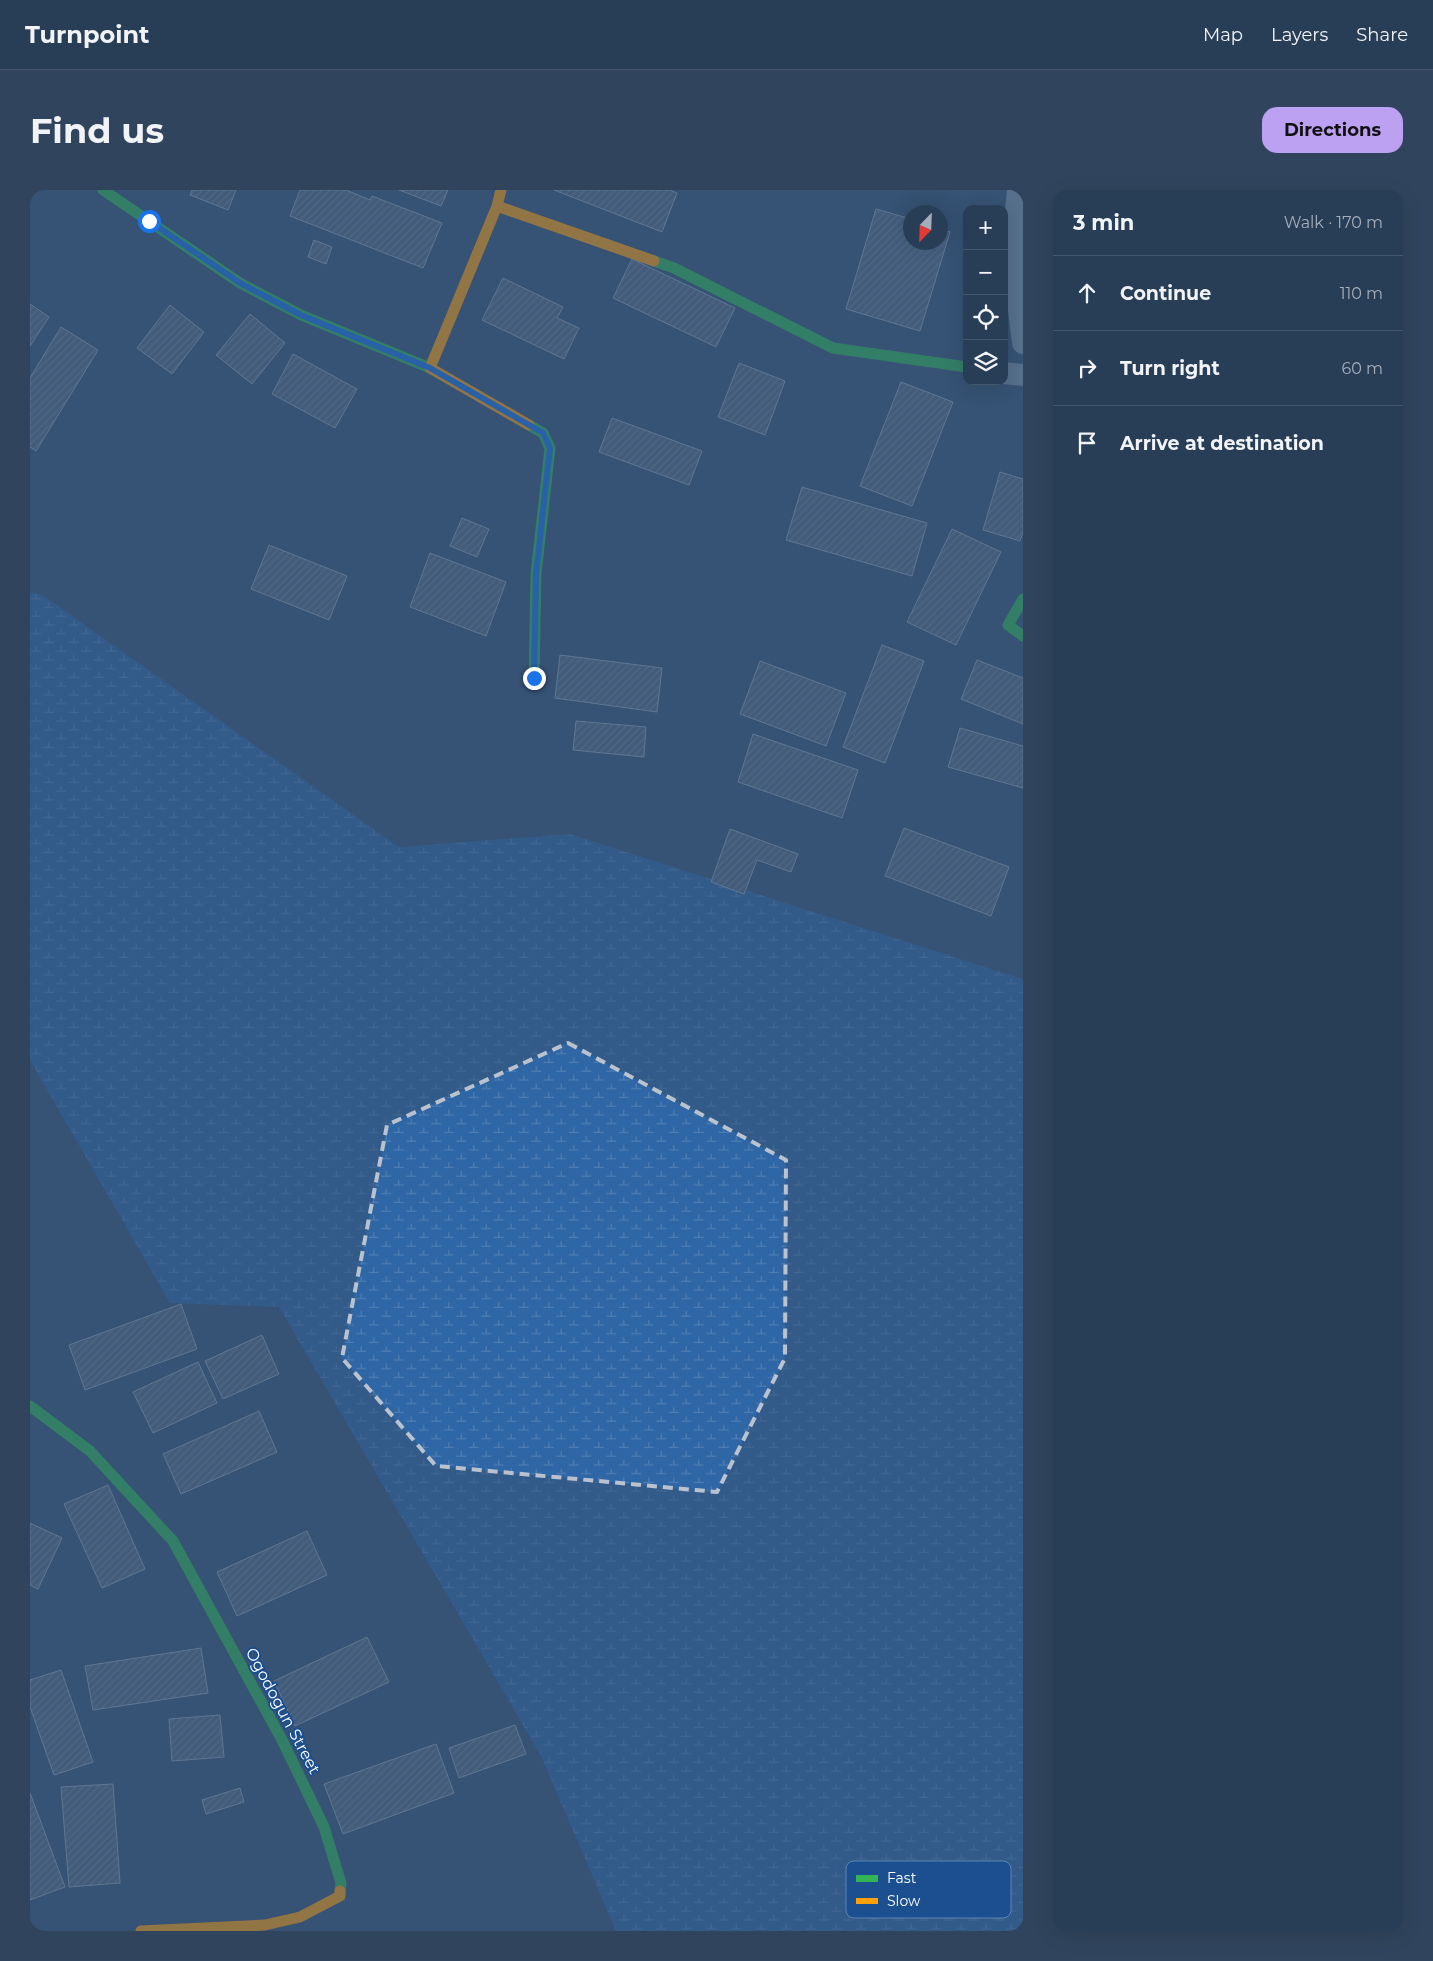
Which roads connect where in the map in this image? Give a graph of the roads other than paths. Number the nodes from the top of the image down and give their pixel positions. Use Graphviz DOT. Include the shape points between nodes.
graph roads {
  1 [pos="103,190"];
  2 [pos="501,190"];
  3 [pos="1018,190"];
  4 [pos="497,206"];
  5 [pos="1023,343"];
  6 [pos="963,366"];
  7 [pos="430,368"];
  8 [pos="1008,373"];
  9 [pos="1023,375"];
  10 [pos="1023,599"];
  11 [pos="1023,636"];
  12 [pos="534,678"];
  13 [pos="30,1406"];
  14 [pos="300,1924"];
  15 [pos="140,1931"];
  1 -- 7 [label="street" via="240,283 301,315"];
  2 -- 4 [label="street"];
  3 -- 5 [label="street" via="1012,254"];
  4 -- 6 [label="street" via="674,268 833,348"];
  4 -- 7 [label="street"];
  7 -- 12 [label="street" via="543,433 550,448 536,574"];
  8 -- 9 [label="street"];
  10 -- 11 [label="street" via="1008,625"];
  13 -- 14 [label="street, Ogodogun Street" via="90,1451 173,1541 282,1740 324,1827 341,1883 340,1896"];
  14 -- 15 [label="street, Ogodogun Street"];
}
